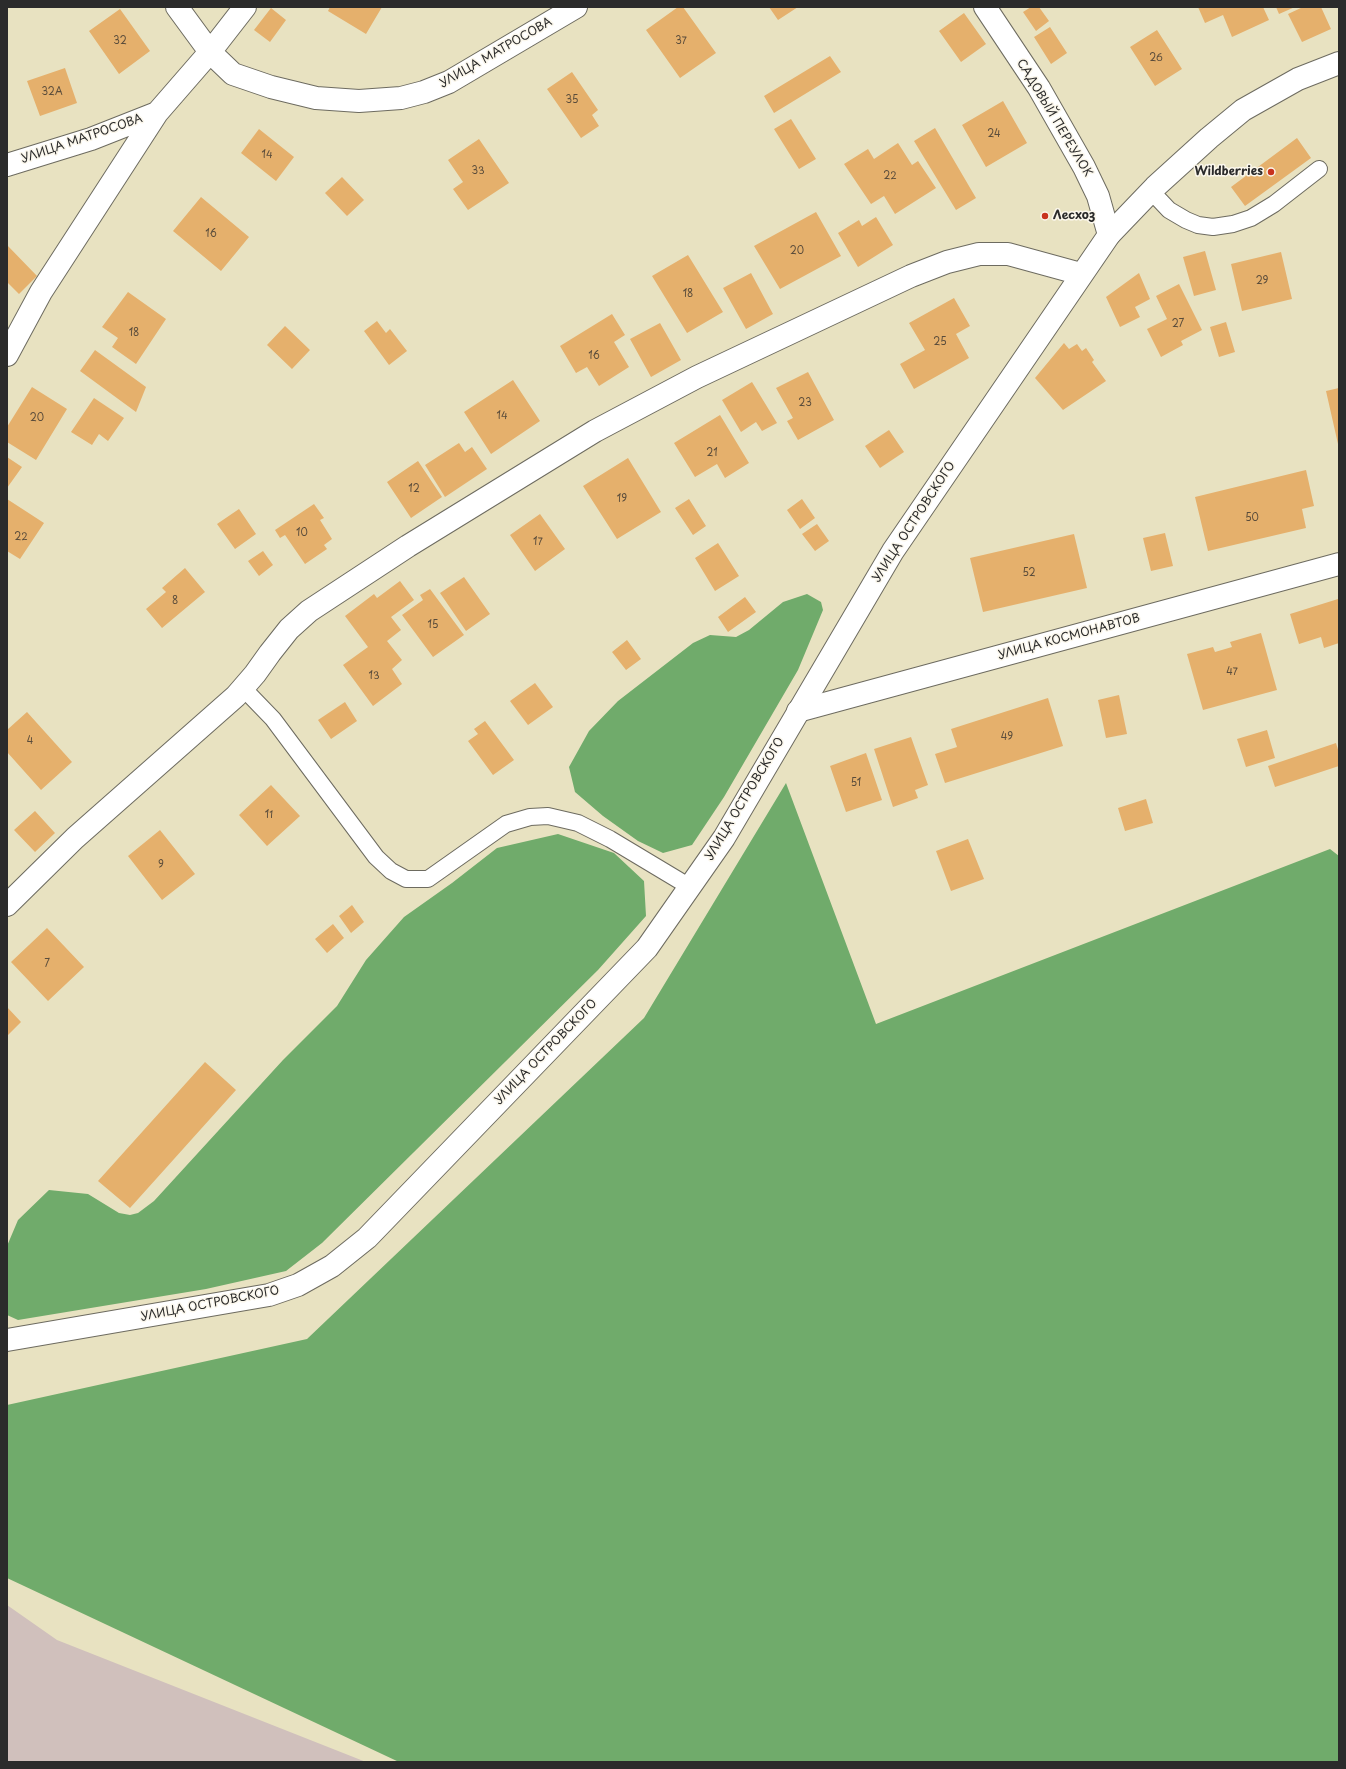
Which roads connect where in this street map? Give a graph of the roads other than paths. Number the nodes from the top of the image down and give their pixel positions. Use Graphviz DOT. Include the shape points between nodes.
graph roads {
  1 [pos="177,7"];
  2 [pos="246,7"];
  3 [pos="576,7"];
  4 [pos="985,7"];
  5 [pos="210,52"];
  6 [pos="1339,63"];
  7 [pos="157,113"];
  8 [pos="7,165"];
  9 [pos="1319,169"];
  10 [pos="1151,191"];
  11 [pos="1108,235"];
  12 [pos="1081,274"];
  13 [pos="7,355"];
  14 [pos="1339,564"];
  15 [pos="243,688"];
  16 [pos="798,711"];
  17 [pos="690,887"];
  18 [pos="7,905"];
  19 [pos="7,1340"];
  1 -- 5 [label="street, УЛИЦА МАТРОСОВА"];
  2 -- 5 [label="street"];
  3 -- 5 [label="street, УЛИЦА МАТРОСОВА" via="449,82 401,98 359,101 323,98 271,87 233,74"];
  4 -- 11 [label="street, САДОВЫЙ ПЕРЕУЛОК" via="1038,88 1084,167 1098,196"];
  5 -- 7 [label="street"];
  6 -- 10 [label="street, УЛИЦА ОСТРОВСКОГО" via="1298,78 1243,110"];
  7 -- 8 [label="street, УЛИЦА МАТРОСОВА" via="91,139"];
  7 -- 13 [label="street" via="41,292"];
  9 -- 10 [label="lane" via="1274,204 1251,218 1213,227 1186,220 1169,210"];
  10 -- 11 [label="street, УЛИЦА ОСТРОВСКОГО"];
  11 -- 12 [label="street, УЛИЦА ОСТРОВСКОГО"];
  12 -- 15 [label="street" via="1008,254 979,254 947,262 911,276 697,377 595,431 408,546 309,611 289,629"];
  12 -- 16 [label="street, УЛИЦА ОСТРОВСКОГО" via="893,551"];
  14 -- 16 [label="street, УЛИЦА КОСМОНАВТОВ"];
  15 -- 17 [label="lane" via="272,719 376,857 391,871 406,879 428,879 506,824 530,817 548,816 578,823 610,839"];
  15 -- 18 [label="street" via="75,838"];
  16 -- 17 [label="street, УЛИЦА ОСТРОВСКОГО" via="724,838"];
  17 -- 19 [label="street, УЛИЦА ОСТРОВСКОГО" via="647,948 367,1238 332,1266 298,1285 269,1295"];
}
